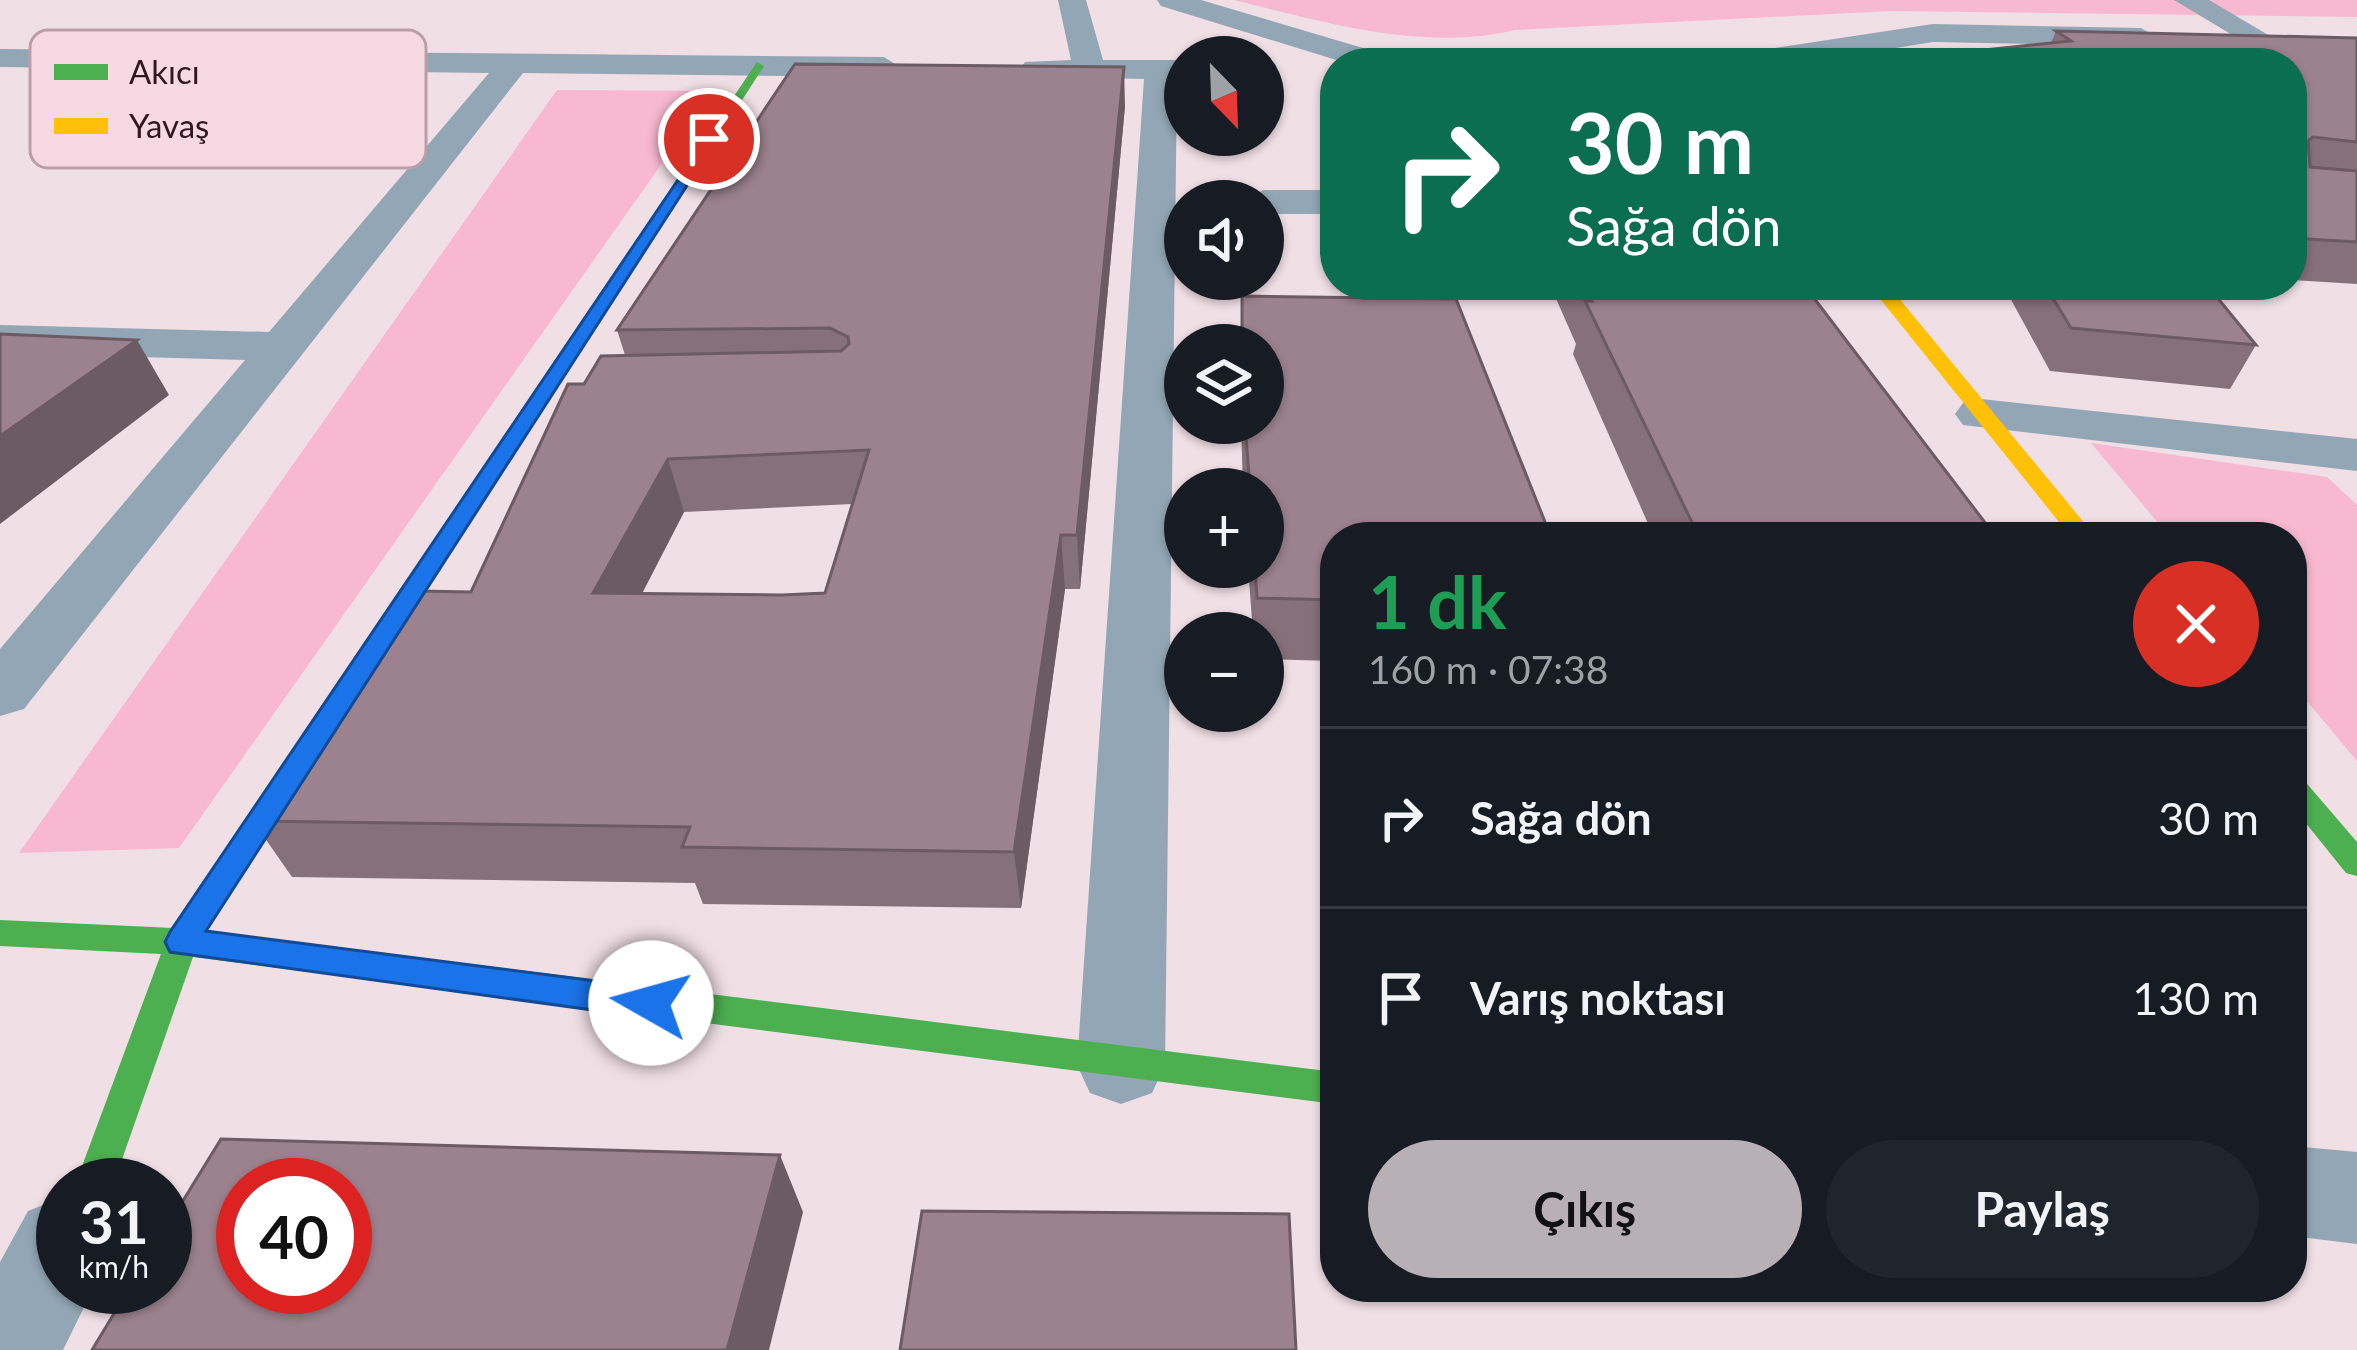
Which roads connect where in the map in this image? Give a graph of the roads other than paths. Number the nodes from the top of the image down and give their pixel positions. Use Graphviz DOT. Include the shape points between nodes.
graph roads {
  1 [pos="1072,0"];
  2 [pos="1171,0"];
  3 [pos="2188,0"];
  4 [pos="2260,39"];
  5 [pos="2299,40"];
  6 [pos="1329,48"];
  7 [pos="1848,48"];
  8 [pos="426,62"];
  9 [pos="514,63"];
  10 [pos="757,66"];
  11 [pos="923,68"];
  12 [pos="994,68"];
  13 [pos="1089,69"];
  14 [pos="1164,70"];
  15 [pos="1299,71"];
  16 [pos="1320,72"];
  17 [pos="30,74"];
  18 [pos="0,92"];
  19 [pos="1284,202"];
  20 [pos="1320,202"];
  21 [pos="1164,300"];
  22 [pos="1890,300"];
  23 [pos="0,338"];
  24 [pos="282,347"];
  25 [pos="1982,414"];
  26 [pos="2353,458"];
  27 [pos="2072,522"];
  28 [pos="0,693"];
  29 [pos="2307,804"];
  30 [pos="2357,864"];
  31 [pos="0,933"];
  32 [pos="182,942"];
  33 [pos="1121,1065"];
  34 [pos="1320,1086"];
  35 [pos="104,1158"];
  36 [pos="2307,1193"];
  37 [pos="2357,1198"];
  38 [pos="36,1297"];
  39 [pos="8,1350"];
  1 -- 13 [label="street"];
  2 -- 6 [label="street"];
  3 -- 4 [label="street"];
  4 -- 5 [label="street"];
  4 -- 7 [label="street" via="1934,34"];
  8 -- 9 [label="street"];
  9 -- 10 [label="street"];
  9 -- 24 [label="street"];
  10 -- 11 [label="street"];
  10 -- 32 [label="street"];
  12 -- 13 [label="street"];
  13 -- 14 [label="street"];
  15 -- 16 [label="street"];
  17 -- 18 [label="street"];
  19 -- 20 [label="street"];
  21 -- 33 [label="street"];
  22 -- 25 [label="street"];
  23 -- 24 [label="street"];
  24 -- 28 [label="street"];
  25 -- 26 [label="street"];
  25 -- 27 [label="street"];
  29 -- 30 [label="street"];
  31 -- 32 [label="street"];
  32 -- 33 [label="street"];
  32 -- 35 [label="street"];
  33 -- 34 [label="street"];
  36 -- 37 [label="street"];
  38 -- 39 [label="street"];
}
